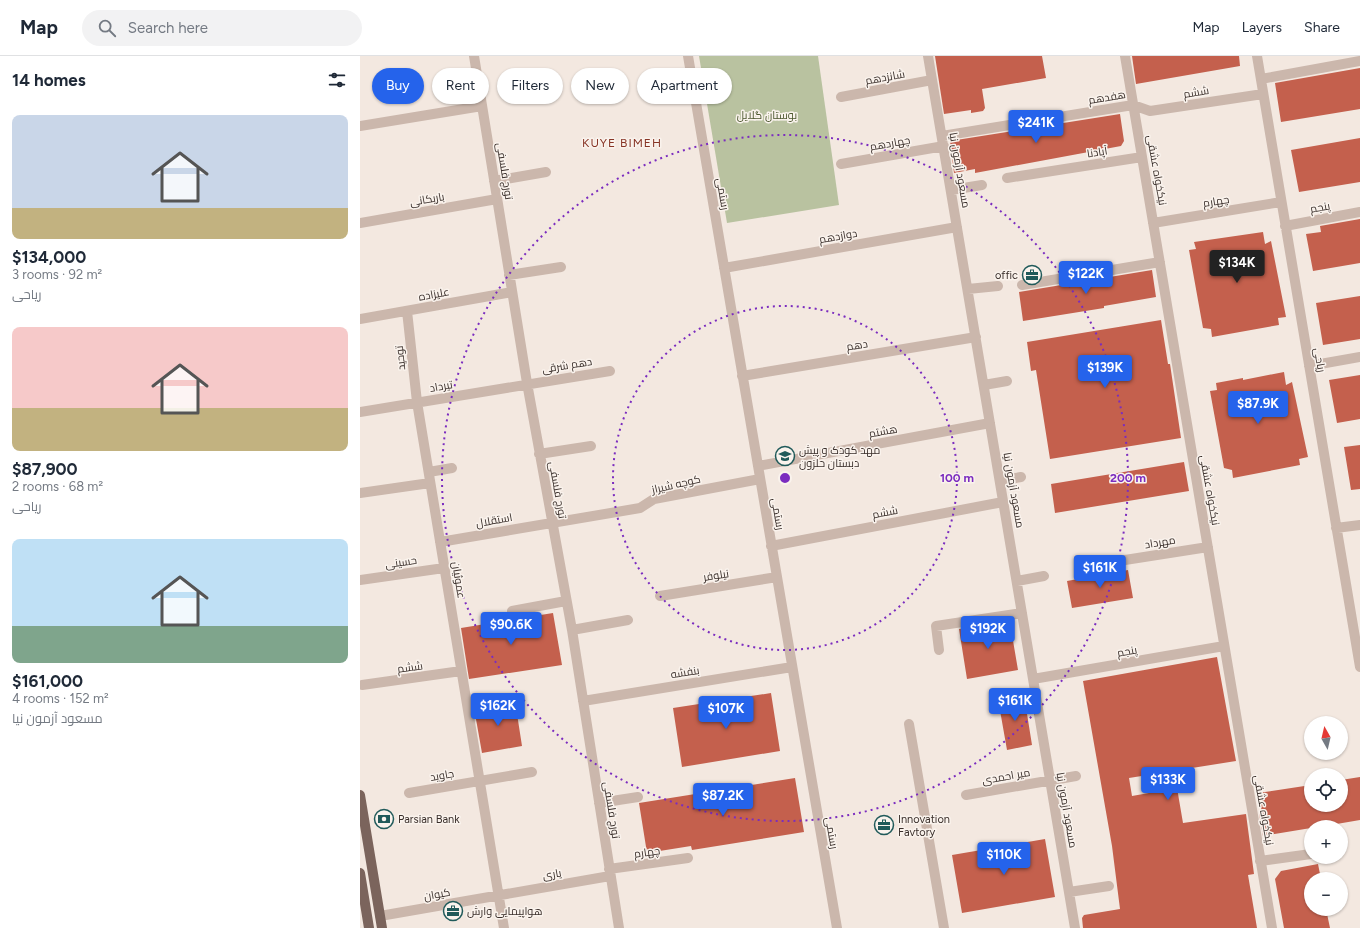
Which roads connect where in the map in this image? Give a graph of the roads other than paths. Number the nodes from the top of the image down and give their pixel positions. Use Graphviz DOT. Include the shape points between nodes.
graph roads {
  1 [pos="474,56"];
  2 [pos="688,56"];
  3 [pos="928,56"];
  4 [pos="1125,56"];
  5 [pos="1257,56"];
  6 [pos="1360,61"];
  7 [pos="1261,79"];
  8 [pos="932,80"];
  9 [pos="1264,94"];
  10 [pos="841,97"];
  11 [pos="1134,105"];
  12 [pos="482,106"];
  13 [pos="360,124"];
  14 [pos="943,141"];
  15 [pos="1142,158"];
  16 [pos="841,164"];
  17 [pos="546,172"];
  18 [pos="1007,178"];
  19 [pos="494,181"];
  20 [pos="982,185"];
  21 [pos="951,190"];
  22 [pos="497,199"];
  23 [pos="1281,202"];
  24 [pos="1360,212"];
  25 [pos="360,223"];
  26 [pos="1153,223"];
  27 [pos="1285,226"];
  28 [pos="957,227"];
  29 [pos="1160,262"];
  30 [pos="561,266"];
  31 [pos="724,268"];
  32 [pos="509,275"];
  33 [pos="1022,285"];
  34 [pos="998,286"];
  35 [pos="968,289"];
  36 [pos="512,292"];
  37 [pos="407,310"];
  38 [pos="360,319"];
  39 [pos="976,337"];
  40 [pos="1360,357"];
  41 [pos="1309,366"];
  42 [pos="610,371"];
  43 [pos="742,376"];
  44 [pos="1007,381"];
  45 [pos="527,384"];
  46 [pos="984,385"];
  47 [pos="417,402"];
  48 [pos="360,412"];
  49 [pos="990,423"];
  50 [pos="591,446"];
  51 [pos="539,454"];
  52 [pos="758,466"];
  53 [pos="452,468"];
  54 [pos="428,472"];
  55 [pos="1021,477"];
  56 [pos="760,479"];
  57 [pos="1000,481"];
  58 [pos="430,483"];
  59 [pos="360,493"];
  60 [pos="1003,502"];
  61 [pos="551,522"];
  62 [pos="1360,525"];
  63 [pos="1336,528"];
  64 [pos="440,542"];
  65 [pos="771,546"];
  66 [pos="1208,547"];
  67 [pos="1093,565"];
  68 [pos="444,568"];
  69 [pos="1044,576"];
  70 [pos="777,577"];
  71 [pos="360,580"];
  72 [pos="1017,581"];
  73 [pos="660,596"];
  74 [pos="566,601"];
  75 [pos="512,611"];
  76 [pos="1022,613"];
  77 [pos="628,620"];
  78 [pos="572,630"];
  79 [pos="1224,646"];
  80 [pos="939,650"];
  81 [pos="792,667"];
  82 [pos="1360,667"];
  83 [pos="461,672"];
  84 [pos="1033,679"];
  85 [pos="362,685"];
  86 [pos="583,701"];
  87 [pos="909,724"];
  88 [pos="532,772"];
  89 [pos="1076,776"];
  90 [pos="480,780"];
  91 [pos="1050,781"];
  92 [pos="409,793"];
  93 [pos="360,794"];
  94 [pos="966,795"];
  95 [pos="638,797"];
  96 [pos="599,803"];
  97 [pos="1304,855"];
  98 [pos="688,858"];
  99 [pos="1260,861"];
  100 [pos="360,872"];
  101 [pos="610,873"];
  102 [pos="1109,886"];
  103 [pos="1069,892"];
  104 [pos="498,895"];
  105 [pos="380,916"];
  106 [pos="369,928"];
  107 [pos="382,928"];
  108 [pos="504,928"];
  109 [pos="619,928"];
  110 [pos="836,928"];
  111 [pos="944,928"];
  112 [pos="1075,928"];
  113 [pos="1272,928"];
  1 -- 12 [label="street, تورج فلسفی"];
  2 -- 31 [label="street, رستمی"];
  3 -- 8 [label="street, مسعود آزمون نیا"];
  4 -- 11 [label="street, نیکخواه عشقی"];
  5 -- 7 [label="street, ریاحی"];
  6 -- 7 [label="street"];
  7 -- 9 [label="street, ریاحی"];
  8 -- 10 [label="street, شانزدهم"];
  8 -- 14 [label="street, مسعود آزمون نیا"];
  9 -- 11 [label="street, ششم" via="1150,111"];
  9 -- 23 [label="street, ریاحی"];
  11 -- 14 [label="street, هفدهم"];
  11 -- 15 [label="street, نیکخواه عشقی"];
  12 -- 13 [label="street"];
  12 -- 19 [label="street, تورج فلسفی"];
  14 -- 16 [label="street, چهاردهم"];
  14 -- 21 [label="street, مسعود آزمون نیا"];
  15 -- 18 [label="street, آپادنا"];
  15 -- 26 [label="street, نیکخواه عشقی"];
  17 -- 19 [label="street"];
  19 -- 22 [label="street, تورج فلسفی"];
  20 -- 21 [label="street"];
  21 -- 28 [label="street, مسعود آزمون نیا"];
  22 -- 25 [label="street, باریکانی"];
  22 -- 32 [label="street, تورج فلسفی"];
  23 -- 26 [label="street, چهارم"];
  23 -- 27 [label="street, ریاحی"];
  24 -- 27 [label="street, پنجم"];
  26 -- 29 [label="street, نیکخواه عشقی"];
  27 -- 41 [label="street, ریاحی"];
  28 -- 31 [label="street, دوازدهم"];
  28 -- 35 [label="street, مسعود آزمون نیا"];
  29 -- 33 [label="street"];
  29 -- 66 [label="street, نیکخواه عشقی"];
  30 -- 32 [label="street"];
  31 -- 43 [label="street, رستمی"];
  32 -- 36 [label="street, تورج فلسفی"];
  34 -- 35 [label="street"];
  35 -- 39 [label="street, مسعود آزمون نیا"];
  36 -- 37 [label="street, علیزاده"];
  36 -- 45 [label="street, تورج فلسفی"];
  37 -- 38 [label="street, علیزاده"];
  37 -- 47 [label="street, توحید"];
  39 -- 43 [label="street, دهم"];
  39 -- 46 [label="street, مسعود آزمون نیا"];
  40 -- 41 [label="street"];
  41 -- 63 [label="street, ریاحی"];
  42 -- 45 [label="street, دهم شرقی"];
  43 -- 52 [label="street, رستمی"];
  44 -- 46 [label="street"];
  45 -- 47 [label="street, تیرداد"];
  45 -- 51 [label="street, تورج فلسفی"];
  46 -- 49 [label="street, مسعود آزمون نیا"];
  47 -- 48 [label="street, تیرداد"];
  47 -- 54 [label="street, عموئیان"];
  49 -- 52 [label="street, هشتم"];
  49 -- 57 [label="street, مسعود آزمون نیا"];
  50 -- 51 [label="street"];
  51 -- 61 [label="street, تورج فلسفی"];
  52 -- 56 [label="street, رستمی"];
  53 -- 54 [label="street"];
  54 -- 58 [label="street, عموئیان"];
  55 -- 57 [label="street"];
  56 -- 61 [label="street, کوچه شیراز" via="654,499 640,508"];
  56 -- 65 [label="street, رستمی"];
  57 -- 60 [label="street, مسعود آزمون نیا"];
  58 -- 59 [label="street"];
  58 -- 64 [label="street, عموئیان"];
  60 -- 65 [label="street, ششم"];
  60 -- 72 [label="street, مسعود آزمون نیا"];
  61 -- 64 [label="street, استقلال"];
  61 -- 74 [label="street, تورج فلسفی"];
  62 -- 63 [label="street"];
  63 -- 82 [label="street, ریاحی"];
  64 -- 68 [label="street, عموئیان"];
  65 -- 70 [label="street, رستمی"];
  66 -- 67 [label="street, مهرداد"];
  66 -- 79 [label="street, نیکخواه عشقی"];
  68 -- 71 [label="street, حسینی"];
  68 -- 83 [label="street, عموئیان"];
  69 -- 72 [label="street"];
  70 -- 73 [label="street, نیلوفر"];
  70 -- 81 [label="street, رستمی"];
  72 -- 76 [label="street, مسعود آزمون نیا"];
  74 -- 75 [label="street"];
  74 -- 78 [label="street, تورج فلسفی"];
  76 -- 80 [label="street" via="936,626"];
  76 -- 84 [label="street, مسعود آزمون نیا"];
  77 -- 78 [label="street"];
  78 -- 86 [label="street, تورج فلسفی"];
  79 -- 84 [label="street, پنجم"];
  79 -- 99 [label="street, نیکخواه عشقی"];
  81 -- 86 [label="street, بنفشه"];
  81 -- 110 [label="street, رستمی"];
  83 -- 85 [label="street, ششم"];
  83 -- 90 [label="street, عموئیان"];
  84 -- 91 [label="street, مسعود آزمون نیا"];
  86 -- 96 [label="street, تورج فلسفی"];
  87 -- 111 [label="street"];
  88 -- 90 [label="street, جاوید"];
  89 -- 91 [label="street, میر احمدی"];
  90 -- 92 [label="street, جاوید"];
  90 -- 104 [label="street, عموئیان"];
  91 -- 94 [label="street, میر احمدی"];
  91 -- 103 [label="street, مسعود آزمون نیا"];
  93 -- 105 [label="main road"];
  95 -- 96 [label="street"];
  96 -- 101 [label="street, تورج فلسفی"];
  97 -- 99 [label="street"];
  98 -- 101 [label="street, چهارم"];
  99 -- 113 [label="street, نیکخواه عشقی"];
  100 -- 106 [label="main road"];
  101 -- 104 [label="street, یاری"];
  101 -- 109 [label="street, تورج فلسفی"];
  102 -- 103 [label="street"];
  103 -- 112 [label="street, مسعود آزمون نیا"];
  104 -- 105 [label="street, کیوان"];
  104 -- 108 [label="street, عموئیان"];
  105 -- 107 [label="main road"];
}
